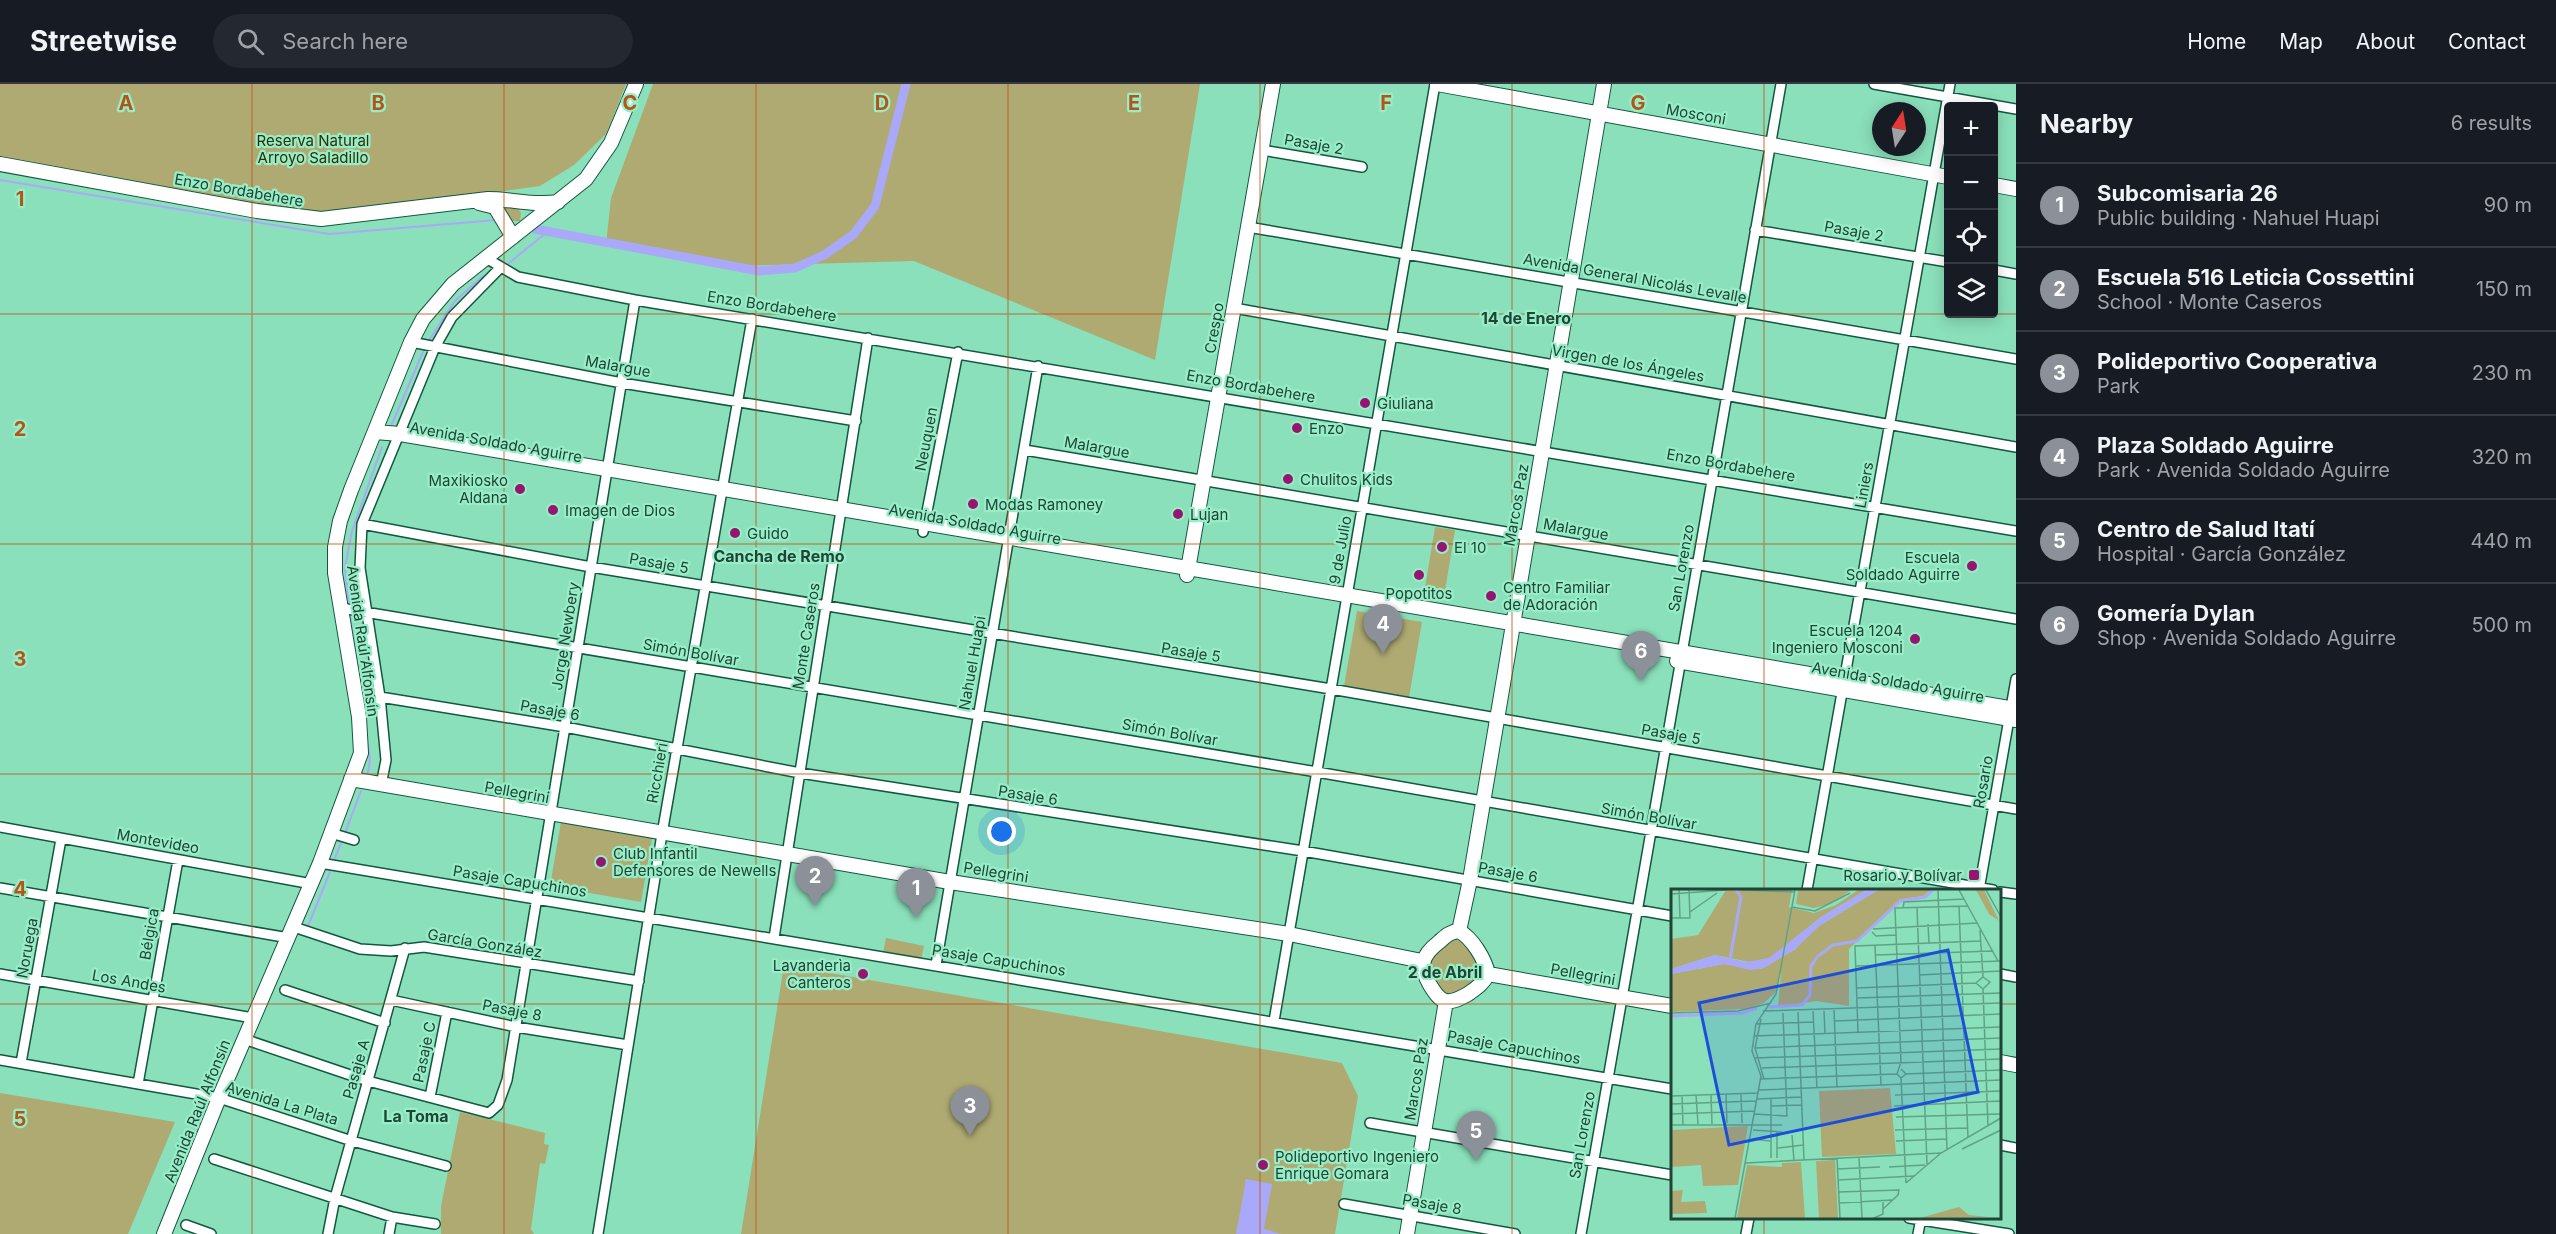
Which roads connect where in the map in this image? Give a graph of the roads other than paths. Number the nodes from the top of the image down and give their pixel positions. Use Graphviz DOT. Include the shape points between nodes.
graph roads {
  1 [pos="636,84"];
  2 [pos="1273,84"];
  3 [pos="1436,84"];
  4 [pos="1604,84"];
  5 [pos="1781,84"];
  6 [pos="1874,84"];
  7 [pos="1950,84"];
  8 [pos="1948,97"];
  9 [pos="2016,109"];
  10 [pos="1599,113"];
  11 [pos="1770,145"];
  12 [pos="1262,150"];
  13 [pos="0,164"];
  14 [pos="1362,167"];
  15 [pos="1934,174"];
  16 [pos="1944,176"];
  17 [pos="1998,186"];
  18 [pos="2016,189"];
  19 [pos="474,202"];
  20 [pos="559,202"];
  21 [pos="521,203"];
  22 [pos="1248,227"];
  23 [pos="525,228"];
  24 [pos="1755,230"];
  25 [pos="513,237"];
  26 [pos="1406,254"];
  27 [pos="1919,257"];
  28 [pos="486,258"];
  29 [pos="1944,261"];
  30 [pos="500,268"];
  31 [pos="1998,271"];
  32 [pos="2016,274"];
  33 [pos="1571,283"];
  34 [pos="635,300"];
  35 [pos="1234,308"];
  36 [pos="1741,312"];
  37 [pos="752,319"];
  38 [pos="1392,336"];
  39 [pos="868,338"];
  40 [pos="1905,340"];
  41 [pos="411,342"];
  42 [pos="435,347"];
  43 [pos="958,352"];
  44 [pos="2016,359"];
  45 [pos="1557,365"];
  46 [pos="1038,366"];
  47 [pos="622,383"];
  48 [pos="1726,396"];
  49 [pos="1219,397"];
  50 [pos="738,402"];
  51 [pos="856,421"];
  52 [pos="1377,423"];
  53 [pos="1890,425"];
  54 [pos="390,436"];
  55 [pos="2016,447"];
  56 [pos="1025,450"];
  57 [pos="1542,451"];
  58 [pos="607,473"];
  59 [pos="1712,478"];
  60 [pos="1204,481"];
  61 [pos="722,493"];
  62 [pos="1875,507"];
  63 [pos="1362,508"];
  64 [pos="840,513"];
  65 [pos="362,524"];
  66 [pos="924,528"];
  67 [pos="2016,531"];
  68 [pos="1528,536"];
  69 [pos="1008,542"];
  70 [pos="1696,565"];
  71 [pos="591,567"];
  72 [pos="1188,573"];
  73 [pos="706,586"];
  74 [pos="1860,593"];
  75 [pos="1346,600"];
  76 [pos="826,606"];
  77 [pos="341,608"];
  78 [pos="368,613"];
  79 [pos="2016,619"];
  80 [pos="1512,628"];
  81 [pos="992,634"];
  82 [pos="578,648"];
  83 [pos="1680,657"];
  84 [pos="692,667"];
  85 [pos="2016,679"];
  86 [pos="1844,685"];
  87 [pos="813,688"];
  88 [pos="1331,689"];
  89 [pos="380,697"];
  90 [pos="2013,714"];
  91 [pos="978,715"];
  92 [pos="1497,718"];
  93 [pos="565,727"];
  94 [pos="1664,748"];
  95 [pos="677,749"];
  96 [pos="1317,772"];
  97 [pos="800,773"];
  98 [pos="1827,776"];
  99 [pos="351,779"];
  100 [pos="381,784"];
  101 [pos="964,800"];
  102 [pos="1483,803"];
  103 [pos="1994,805"];
  104 [pos="2016,808"];
  105 [pos="551,815"];
  106 [pos="0,827"];
  107 [pos="1650,831"];
  108 [pos="662,834"];
  109 [pos="61,838"];
  110 [pos="1303,851"];
  111 [pos="788,855"];
  112 [pos="178,860"];
  113 [pos="1812,860"];
  114 [pos="320,863"];
  115 [pos="1470,880"];
  116 [pos="950,882"];
  117 [pos="312,884"];
  118 [pos="0,888"];
  119 [pos="1807,889"];
  120 [pos="1979,889"];
  121 [pos="2001,892"];
  122 [pos="2016,894"];
  123 [pos="51,897"];
  124 [pos="537,899"];
  125 [pos="1636,910"];
  126 [pos="1671,916"];
  127 [pos="167,917"];
  128 [pos="649,917"];
  129 [pos="1459,931"];
  130 [pos="291,933"];
  131 [pos="1289,934"];
  132 [pos="774,938"];
  133 [pos="405,948"];
  134 [pos="1422,961"];
  135 [pos="526,965"];
  136 [pos="936,965"];
  137 [pos="0,974"];
  138 [pos="1488,974"];
  139 [pos="2001,974"];
  140 [pos="2016,977"];
  141 [pos="36,980"];
  142 [pos="639,981"];
  143 [pos="285,990"];
  144 [pos="1621,997"];
  145 [pos="391,1000"];
  146 [pos="152,1001"];
  147 [pos="1446,1001"];
  148 [pos="1671,1006"];
  149 [pos="447,1012"];
  150 [pos="253,1018"];
  151 [pos="1274,1021"];
  152 [pos="385,1023"];
  153 [pos="516,1027"];
  154 [pos="244,1039"];
  155 [pos="628,1045"];
  156 [pos="1438,1049"];
  157 [pos="0,1060"];
  158 [pos="2001,1062"];
  159 [pos="21,1063"];
  160 [pos="2016,1065"];
  161 [pos="1607,1078"];
  162 [pos="368,1082"];
  163 [pos="138,1084"];
  164 [pos="1671,1089"];
  165 [pos="430,1097"];
  166 [pos="219,1098"];
  167 [pos="1370,1123"];
  168 [pos="1425,1131"];
  169 [pos="352,1141"];
  170 [pos="2001,1145"];
  171 [pos="2016,1148"];
  172 [pos="214,1159"];
  173 [pos="1593,1161"];
  174 [pos="446,1166"];
  175 [pos="1671,1175"];
  176 [pos="335,1198"];
  177 [pos="1344,1204"];
  178 [pos="1410,1216"];
  179 [pos="392,1217"];
  180 [pos="1749,1219"];
  181 [pos="1921,1219"];
  182 [pos="435,1224"];
  183 [pos="186,1225"];
  184 [pos="164,1234"];
  185 [pos="211,1234"];
  186 [pos="328,1234"];
  187 [pos="389,1234"];
  188 [pos="598,1234"];
  189 [pos="1407,1234"];
  190 [pos="1515,1234"];
  191 [pos="1581,1234"];
  192 [pos="1746,1234"];
  193 [pos="1918,1234"];
  194 [pos="2009,1234"];
  1 -- 20 [label="street, Avenida Raúl Alfonsín" via="599,163"];
  2 -- 12 [label="street, Crespo"];
  3 -- 10 [label="street, Mosconi"];
  3 -- 26 [label="street, 9 de Julio"];
  4 -- 10 [label="street, Marcos Paz"];
  5 -- 11 [label="street, San Lorenzo"];
  6 -- 8 [label="street"];
  7 -- 8 [label="street, Liniers"];
  8 -- 9 [label="street"];
  8 -- 15 [label="street, Liniers"];
  10 -- 11 [label="street, Mosconi"];
  10 -- 33 [label="street, Marcos Paz"];
  11 -- 15 [label="street, Mosconi"];
  11 -- 24 [label="street, San Lorenzo"];
  12 -- 14 [label="street, Pasaje 2"];
  12 -- 22 [label="street, Crespo"];
  13 -- 19 [label="street, Enzo Bordabehere" via="321,219"];
  15 -- 16 [label="street, Mosconi"];
  15 -- 27 [label="street, Liniers"];
  17 -- 18 [label="street"];
  19 -- 21 [label="street, Enzo Bordabehere" via="506,199"];
  19 -- 25 [label="street" via="495,207"];
  20 -- 21 [label="street, Enzo Bordabehere"];
  20 -- 23 [label="street, Avenida Raúl Alfonsín"];
  21 -- 23 [label="street"];
  22 -- 26 [label="street, Avenida General Nicolás Levalle"];
  22 -- 35 [label="street, Crespo"];
  23 -- 25 [label="street, Avenida Raúl Alfonsín"];
  24 -- 27 [label="street, Pasaje 2"];
  24 -- 36 [label="street, San Lorenzo"];
  25 -- 28 [label="street, Avenida Raúl Alfonsín"];
  26 -- 33 [label="street, Avenida General Nicolás Levalle"];
  26 -- 38 [label="street, 9 de Julio"];
  27 -- 29 [label="street, Pasaje 2"];
  27 -- 40 [label="street, Liniers"];
  28 -- 30 [label="street, Enzo Bordabehere"];
  28 -- 41 [label="street, Avenida Raúl Alfonsín" via="436,302"];
  30 -- 34 [label="street, Enzo Bordabehere" via="519,277"];
  30 -- 42 [label="street" via="452,317"];
  31 -- 32 [label="street"];
  33 -- 36 [label="street, Avenida General Nicolás Levalle"];
  33 -- 45 [label="street, Marcos Paz"];
  34 -- 37 [label="street, Enzo Bordabehere"];
  34 -- 47 [label="street, Jorge Newbery"];
  35 -- 38 [label="street, Virgen de los Ángeles"];
  35 -- 49 [label="street, Crespo"];
  36 -- 40 [label="street, Avenida General Nicolás Levalle"];
  36 -- 48 [label="street, San Lorenzo"];
  37 -- 39 [label="street, Enzo Bordabehere"];
  37 -- 50 [label="street, Ricchieri"];
  38 -- 45 [label="street, Virgen de los Ángeles"];
  38 -- 52 [label="street, 9 de Julio"];
  39 -- 43 [label="street, Enzo Bordabehere"];
  39 -- 51 [label="street, Monte Caseros"];
  40 -- 44 [label="street, Avenida General Nicolás Levalle"];
  40 -- 53 [label="street, Liniers"];
  41 -- 42 [label="street, Malargue"];
  41 -- 54 [label="street, Avenida Raúl Alfonsín"];
  42 -- 47 [label="street, Malargue"];
  42 -- 54 [label="street"];
  43 -- 46 [label="street, Enzo Bordabehere"];
  43 -- 66 [label="street, Neuquen"];
  45 -- 48 [label="street, Virgen de los Ángeles"];
  45 -- 57 [label="street, Marcos Paz"];
  46 -- 49 [label="street, Enzo Bordabehere"];
  46 -- 56 [label="street, Nahuel Huapi"];
  47 -- 50 [label="street, Malargue"];
  47 -- 58 [label="street, Jorge Newbery"];
  48 -- 53 [label="street, Virgen de los Ángeles"];
  48 -- 59 [label="street, San Lorenzo"];
  49 -- 52 [label="street, Enzo Bordabehere"];
  49 -- 60 [label="street, Crespo"];
  50 -- 51 [label="street, Malargue"];
  50 -- 61 [label="street, Ricchieri"];
  51 -- 64 [label="street, Monte Caseros"];
  52 -- 57 [label="street, Enzo Bordabehere"];
  52 -- 63 [label="street, 9 de Julio"];
  53 -- 55 [label="street, Virgen de los Ángeles"];
  53 -- 62 [label="street, Liniers"];
  54 -- 58 [label="street, Avenida Soldado Aguirre"];
  54 -- 65 [label="street"];
  54 -- 77 [label="street, Avenida Raúl Alfonsín" via="340,521 335,573"];
  56 -- 60 [label="street, Malargue"];
  56 -- 69 [label="street, Nahuel Huapi"];
  57 -- 59 [label="street, Enzo Bordabehere"];
  57 -- 68 [label="street, Marcos Paz"];
  58 -- 61 [label="street, Avenida Soldado Aguirre"];
  58 -- 71 [label="street, Jorge Newbery"];
  59 -- 62 [label="street, Enzo Bordabehere"];
  59 -- 70 [label="street, San Lorenzo"];
  60 -- 63 [label="street, Malargue"];
  60 -- 72 [label="street, Crespo"];
  61 -- 64 [label="street, Avenida Soldado Aguirre"];
  61 -- 73 [label="street, Ricchieri"];
  62 -- 67 [label="street, Enzo Bordabehere"];
  62 -- 74 [label="street, Liniers"];
  63 -- 68 [label="street, Malargue"];
  63 -- 75 [label="street, 9 de Julio"];
  64 -- 66 [label="street, Avenida Soldado Aguirre"];
  64 -- 76 [label="street, Monte Caseros"];
  65 -- 71 [label="street, Pasaje 5"];
  65 -- 78 [label="street" via="359,555"];
  66 -- 69 [label="street, Avenida Soldado Aguirre"];
  68 -- 70 [label="street, Malargue"];
  68 -- 80 [label="street, Marcos Paz"];
  69 -- 72 [label="street, Avenida Soldado Aguirre"];
  69 -- 81 [label="street, Nahuel Huapi"];
  70 -- 74 [label="street, Malargue"];
  70 -- 83 [label="street, San Lorenzo"];
  71 -- 73 [label="street, Pasaje 5"];
  71 -- 82 [label="street, Jorge Newbery"];
  72 -- 75 [label="street, Avenida Soldado Aguirre"];
  73 -- 76 [label="street, Pasaje 5"];
  73 -- 84 [label="street, Ricchieri"];
  74 -- 79 [label="street, Malargue"];
  74 -- 86 [label="street, Liniers"];
  75 -- 80 [label="street, Avenida Soldado Aguirre"];
  75 -- 88 [label="street, 9 de Julio"];
  76 -- 81 [label="street, Pasaje 5"];
  76 -- 87 [label="street, Monte Caseros"];
  77 -- 78 [label="street, Simón Bolívar"];
  77 -- 99 [label="street, Avenida Raúl Alfonsín" via="361,753"];
  78 -- 82 [label="street, Simón Bolívar"];
  78 -- 89 [label="street"];
  80 -- 83 [label="street, Avenida Soldado Aguirre"];
  80 -- 92 [label="street, Marcos Paz"];
  81 -- 88 [label="street, Pasaje 5"];
  81 -- 91 [label="street, Nahuel Huapi"];
  82 -- 84 [label="street, Simón Bolívar"];
  82 -- 93 [label="street, Jorge Newbery"];
  83 -- 86 [label="street, Avenida Soldado Aguirre"];
  83 -- 94 [label="street, San Lorenzo"];
  84 -- 87 [label="street, Simón Bolívar"];
  84 -- 95 [label="street, Ricchieri"];
  85 -- 90 [label="street, Rosario"];
  86 -- 90 [label="street, Avenida Soldado Aguirre"];
  86 -- 98 [label="street, Liniers"];
  87 -- 91 [label="street, Simón Bolívar"];
  87 -- 97 [label="street, Monte Caseros"];
  88 -- 92 [label="street, Pasaje 5"];
  88 -- 96 [label="street, 9 de Julio"];
  89 -- 93 [label="street, Pasaje 6"];
  89 -- 100 [label="street" via="386,760"];
  90 -- 103 [label="street, Rosario"];
  91 -- 96 [label="street, Simón Bolívar"];
  91 -- 101 [label="street, Nahuel Huapi"];
  92 -- 94 [label="street, Pasaje 5"];
  92 -- 102 [label="street, Marcos Paz"];
  93 -- 95 [label="street, Pasaje 6"];
  93 -- 105 [label="street, Jorge Newbery"];
  94 -- 98 [label="street, Pasaje 5"];
  94 -- 107 [label="street, San Lorenzo"];
  95 -- 97 [label="street, Pasaje 6"];
  95 -- 108 [label="street, Ricchieri"];
  96 -- 102 [label="street, Simón Bolívar"];
  96 -- 110 [label="street, 9 de Julio"];
  97 -- 101 [label="street, Pasaje 6"];
  97 -- 111 [label="street, Monte Caseros"];
  98 -- 103 [label="street, Pasaje 5"];
  98 -- 113 [label="street, Liniers"];
  99 -- 100 [label="street, Pellegrini"];
  99 -- 114 [label="street, Avenida Raúl Alfonsín" via="343,837"];
  100 -- 105 [label="street, Pellegrini"];
  101 -- 110 [label="street, Pasaje 6"];
  101 -- 116 [label="street, Nahuel Huapi"];
  102 -- 107 [label="street, Simón Bolívar"];
  102 -- 115 [label="street, Marcos Paz"];
  103 -- 104 [label="street, Pasaje 5"];
  103 -- 120 [label="street, Rosario"];
  105 -- 108 [label="street, Pellegrini"];
  105 -- 124 [label="street, Jorge Newbery"];
  106 -- 109 [label="street, Montevideo"];
  107 -- 113 [label="street, Simón Bolívar"];
  107 -- 125 [label="street, San Lorenzo"];
  108 -- 111 [label="street, Pellegrini"];
  108 -- 128 [label="street, Ricchieri"];
  109 -- 112 [label="street, Montevideo"];
  109 -- 123 [label="street, Noruega"];
  110 -- 115 [label="street, Pasaje 6"];
  110 -- 131 [label="street, 9 de Julio"];
  111 -- 116 [label="street, Pellegrini"];
  111 -- 132 [label="street, Monte Caseros"];
  112 -- 117 [label="street, Montevideo"];
  112 -- 127 [label="street, Bélgica"];
  113 -- 119 [label="street, Liniers"];
  113 -- 120 [label="street, Simón Bolívar"];
  114 -- 117 [label="street, Avenida Raúl Alfonsín"];
  114 -- 124 [label="street, Pasaje Capuchinos"];
  115 -- 125 [label="street, Pasaje 6"];
  115 -- 129 [label="street, Marcos Paz"];
  116 -- 131 [label="street, Pellegrini"];
  116 -- 136 [label="street, Nahuel Huapi"];
  117 -- 130 [label="street, Avenida Raúl Alfonsín"];
  118 -- 123 [label="street, García González"];
  121 -- 122 [label="street"];
  123 -- 127 [label="street, García González"];
  123 -- 141 [label="street, Noruega"];
  124 -- 128 [label="street, Pasaje Capuchinos"];
  124 -- 135 [label="street, Jorge Newbery"];
  125 -- 126 [label="street, Pasaje 6"];
  125 -- 144 [label="street, San Lorenzo"];
  127 -- 130 [label="street, García González"];
  127 -- 146 [label="street, Bélgica"];
  128 -- 132 [label="street, Pasaje Capuchinos"];
  128 -- 142 [label="street, Ricchieri"];
  129 -- 134 [label="street" via="1450,932"];
  129 -- 138 [label="street" via="1466,935"];
  130 -- 133 [label="street, García González" via="360,949"];
  130 -- 150 [label="street, Avenida Raúl Alfonsín"];
  131 -- 134 [label="street, Pellegrini"];
  131 -- 151 [label="street, 9 de Julio"];
  132 -- 136 [label="street, Pasaje Capuchinos"];
  133 -- 135 [label="street, García González" via="424,947"];
  133 -- 145 [label="street, Pasaje A"];
  134 -- 147 [label="street" via="1422,972 1438,998"];
  135 -- 142 [label="street, García González"];
  135 -- 153 [label="street, Jorge Newbery"];
  136 -- 151 [label="street, Pasaje Capuchinos"];
  137 -- 141 [label="street, Los Andes"];
  138 -- 144 [label="street, Pellegrini"];
  138 -- 147 [label="street" via="1479,987 1455,1001"];
  139 -- 140 [label="street"];
  141 -- 146 [label="street, Los Andes"];
  141 -- 159 [label="street, Noruega"];
  142 -- 155 [label="street, Ricchieri"];
  143 -- 152 [label="street"];
  144 -- 148 [label="street, Pellegrini"];
  144 -- 161 [label="street, San Lorenzo"];
  145 -- 149 [label="street, Pasaje 8"];
  145 -- 152 [label="street, Pasaje A"];
  146 -- 150 [label="street, Los Andes"];
  146 -- 163 [label="street, Bélgica"];
  147 -- 156 [label="street, Marcos Paz"];
  149 -- 153 [label="street, Pasaje 8"];
  149 -- 165 [label="street, Pasaje C"];
  150 -- 154 [label="street, Avenida Raúl Alfonsín"];
  151 -- 156 [label="street, Pasaje Capuchinos"];
  152 -- 162 [label="street, Pasaje A"];
  153 -- 155 [label="street, Pasaje 8"];
  153 -- 165 [label="street, Jorge Newbery" via="507,1080 498,1105 489,1113"];
  154 -- 162 [label="street"];
  154 -- 166 [label="street, Avenida Raúl Alfonsín"];
  155 -- 188 [label="street, Ricchieri"];
  156 -- 161 [label="street, Pasaje Capuchinos"];
  156 -- 168 [label="street, Marcos Paz"];
  157 -- 159 [label="street, Avenida La Plata"];
  158 -- 160 [label="street"];
  159 -- 163 [label="street, Avenida La Plata"];
  161 -- 164 [label="street, Pasaje Capuchinos"];
  161 -- 173 [label="street, San Lorenzo"];
  162 -- 165 [label="street"];
  162 -- 169 [label="street, Pasaje A"];
  163 -- 166 [label="street, Avenida La Plata"];
  166 -- 169 [label="street, Avenida La Plata"];
  166 -- 184 [label="street, Avenida Raúl Alfonsín"];
  167 -- 168 [label="street"];
  168 -- 173 [label="street"];
  168 -- 178 [label="street, Marcos Paz"];
  169 -- 174 [label="street, Avenida La Plata"];
  169 -- 176 [label="street, Pasaje A"];
  170 -- 171 [label="street"];
  172 -- 176 [label="street"];
  173 -- 175 [label="street"];
  173 -- 191 [label="street, San Lorenzo"];
  176 -- 179 [label="street"];
  176 -- 186 [label="street, Pasaje A"];
  177 -- 178 [label="street, Pasaje 8"];
  178 -- 189 [label="street, Marcos Paz"];
  178 -- 190 [label="street, Pasaje 8"];
  179 -- 182 [label="street"];
  179 -- 187 [label="street"];
  180 -- 192 [label="street"];
  181 -- 193 [label="street"];
  181 -- 194 [label="street"];
  183 -- 185 [label="street"];
}
